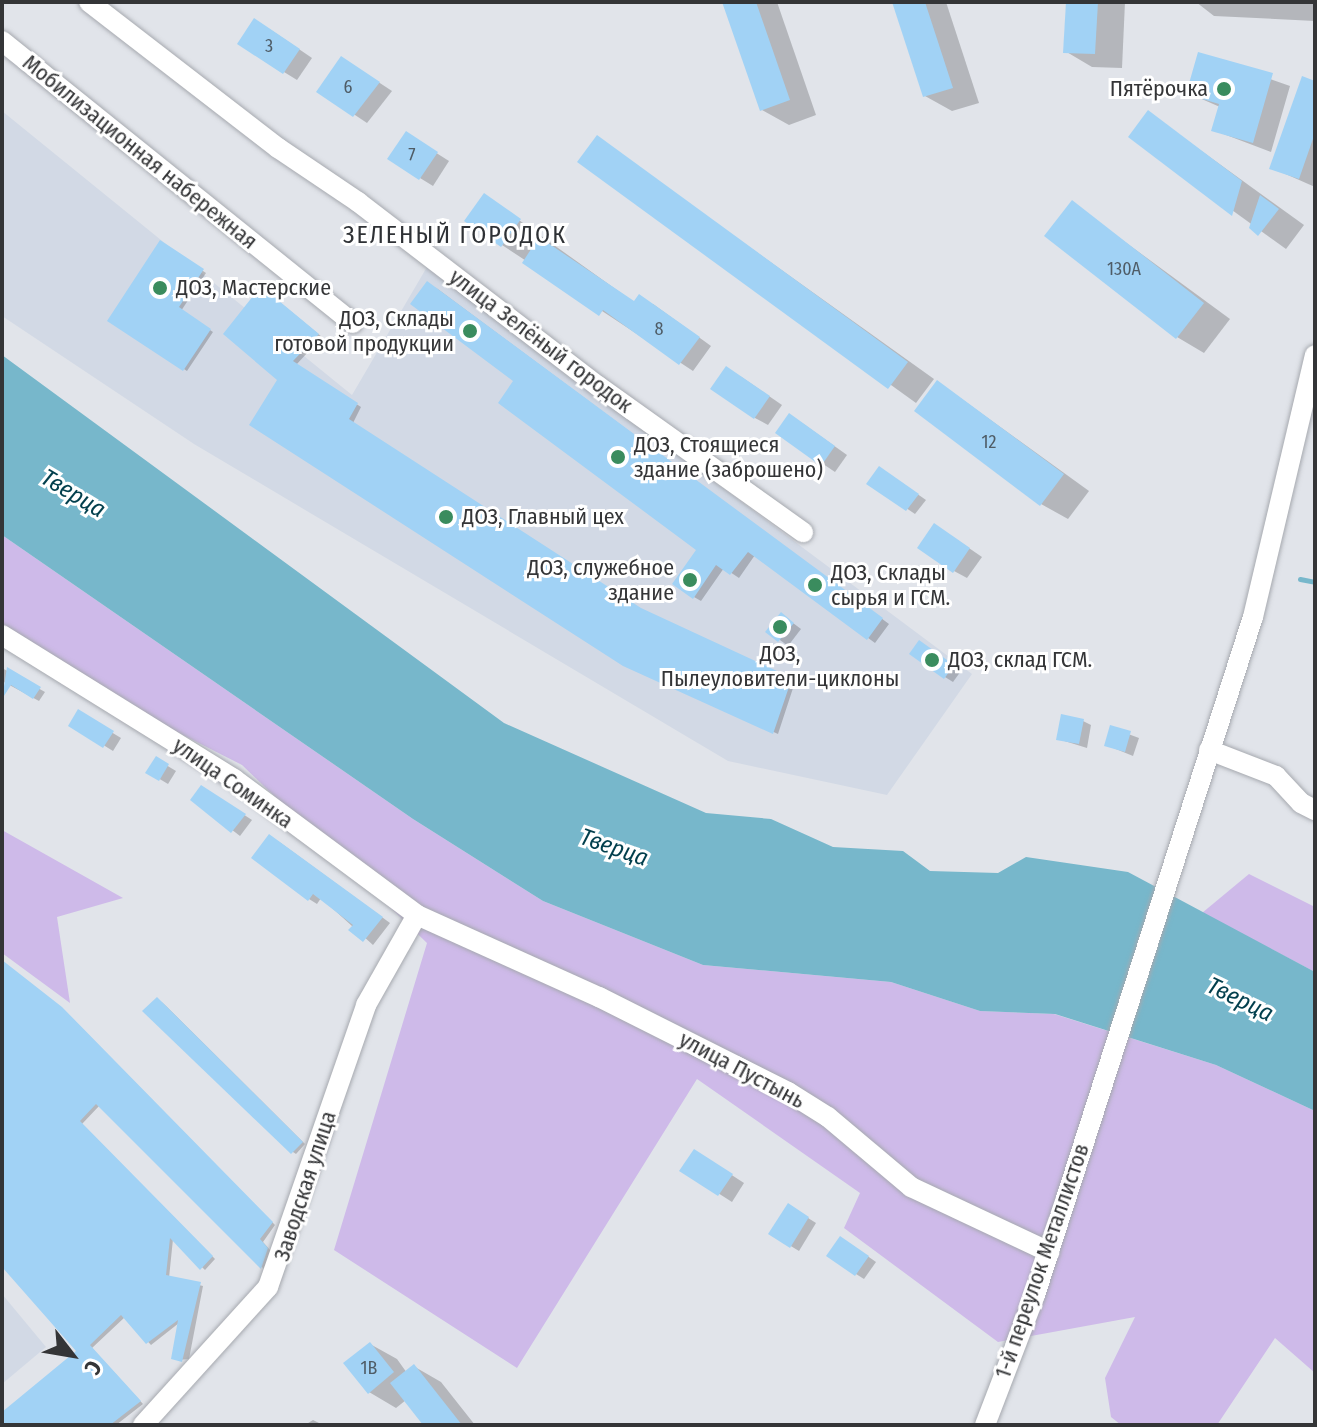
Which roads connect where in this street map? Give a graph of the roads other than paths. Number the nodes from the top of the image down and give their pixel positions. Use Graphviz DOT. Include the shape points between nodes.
graph roads {
  1 [pos="89,2"];
  2 [pos="2,41"];
  3 [pos="353,323"];
  4 [pos="1315,355"];
  5 [pos="803,532"];
  6 [pos="2,635"];
  7 [pos="1209,750"];
  8 [pos="1315,810"];
  9 [pos="417,915"];
  10 [pos="1049,1252"];
  11 [pos="143,1425"];
  12 [pos="985,1425"];
  1 -- 5 [label="street, улица Зелёный городок" via="598,386"];
  2 -- 3 [label="street, Мобилизационная набережная"];
  4 -- 7 [label="street, 1-й переулок Металлистов" via="1253,617"];
  6 -- 9 [label="street, улица Соминка" via="234,779"];
  7 -- 8 [label="street" via="1276,776"];
  7 -- 10 [label="street, 1-й переулок Металлистов"];
  9 -- 10 [label="street, улица Пустынь" via="599,997 788,1092 828,1117 911,1187"];
  9 -- 11 [label="street, Заводская улица" via="366,1005 268,1287"];
  10 -- 12 [label="street, 1-й переулок Металлистов"];
}
